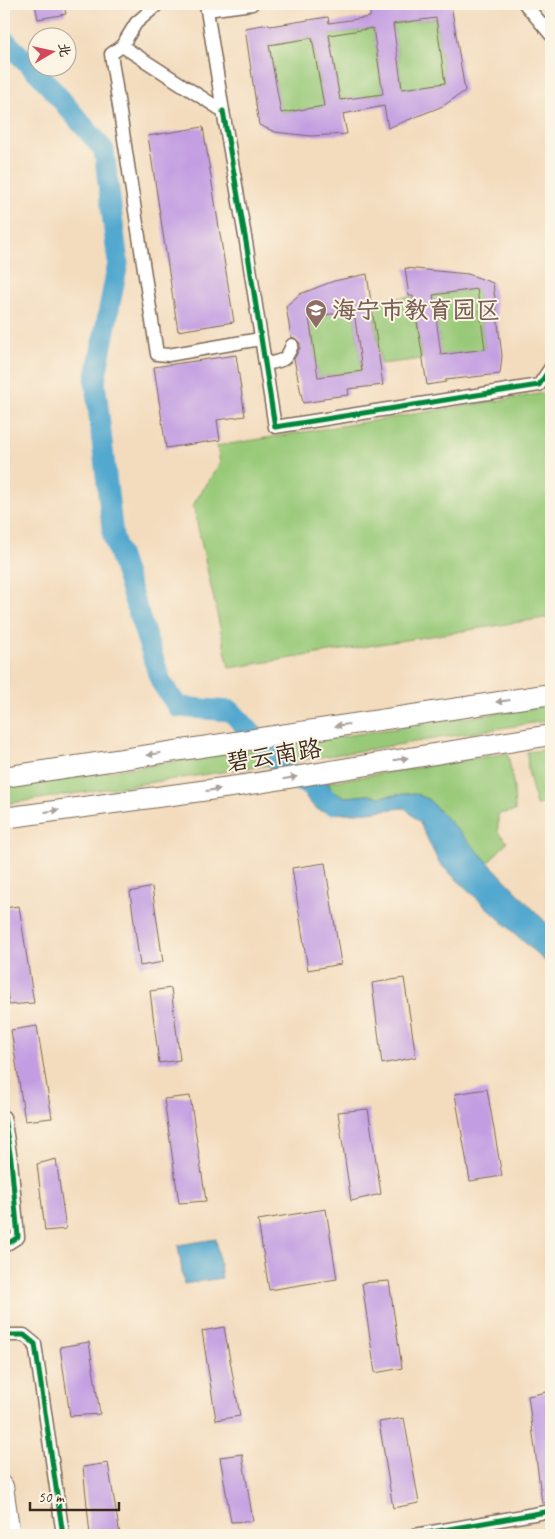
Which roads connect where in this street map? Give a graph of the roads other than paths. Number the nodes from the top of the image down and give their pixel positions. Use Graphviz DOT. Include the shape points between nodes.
graph roads {
  1 [pos="158,4"];
  2 [pos="252,4"];
  3 [pos="525,4"];
  4 [pos="206,7"];
  5 [pos="551,35"];
  6 [pos="122,46"];
  7 [pos="223,111"];
  8 [pos="260,339"];
  9 [pos="292,345"];
  10 [pos="265,364"];
  11 [pos="551,367"];
  12 [pos="545,384"];
  13 [pos="551,694"];
  14 [pos="551,735"];
  15 [pos="4,777"];
  16 [pos="4,818"];
  17 [pos="4,1117"];
  18 [pos="4,1246"];
  19 [pos="4,1335"];
  20 [pos="4,1486"];
  21 [pos="551,1511"];
  22 [pos="11,1535"];
  23 [pos="63,1535"];
  24 [pos="415,1535"];
  1 -- 6 [label="street" via="136,23"];
  2 -- 4 [label="street"];
  3 -- 5 [label="street"];
  4 -- 7 [label="street"];
  6 -- 7 [label="street"];
  6 -- 8 [label="street" via="111,54 157,354 168,355"];
  7 -- 8 [label="street"];
  8 -- 10 [label="street"];
  9 -- 10 [label="street" via="289,355 283,360"];
  10 -- 12 [label="street" via="275,427"];
  11 -- 12 [label="street"];
  13 -- 15 [label="main road, 碧云南路, one-way"];
  16 -- 14 [label="main road, 碧云南路, one-way" via="245,786"];
  17 -- 18 [label="street" via="18,1237"];
  19 -- 23 [label="street" via="24,1335 35,1344"];
  20 -- 22 [label="street"];
  21 -- 24 [label="street"];
}
